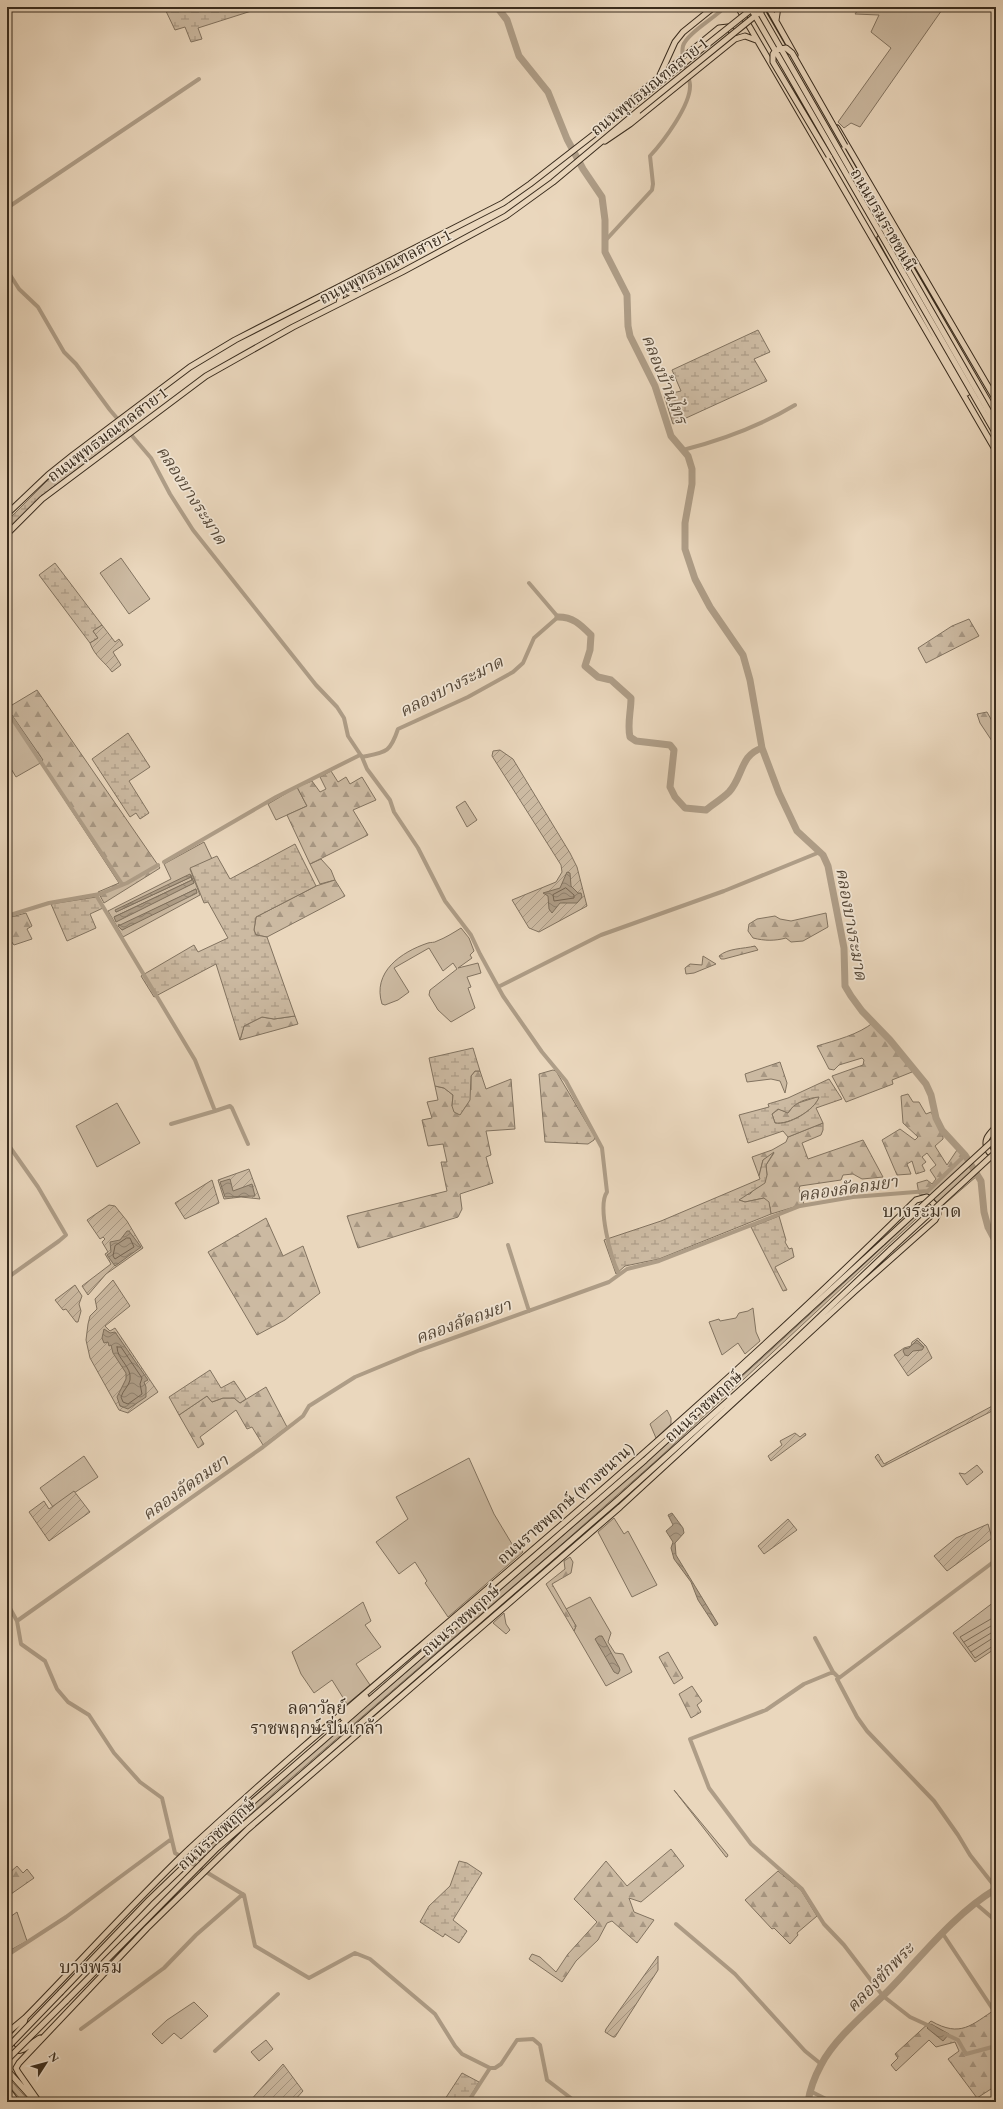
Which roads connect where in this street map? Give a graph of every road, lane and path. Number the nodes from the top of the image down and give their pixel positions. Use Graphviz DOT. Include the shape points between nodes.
graph roads {
  1 [pos="714,7"];
  2 [pos="738,7"];
  3 [pos="749,7"];
  4 [pos="756,7"];
  5 [pos="760,7"];
  6 [pos="767,7"];
  7 [pos="778,7"];
  8 [pos="776,22"];
  9 [pos="758,42"];
  10 [pos="729,44"];
  11 [pos="660,76"];
  12 [pos="594,134"];
  13 [pos="600,144"];
  14 [pos="878,198"];
  15 [pos="860,215"];
  16 [pos="348,282"];
  17 [pos="333,291"];
  18 [pos="356,295"];
  19 [pos="339,303"];
  20 [pos="996,400"];
  21 [pos="996,415"];
  22 [pos="996,424"];
  23 [pos="996,434"];
  24 [pos="996,445"];
  25 [pos="996,451"];
  26 [pos="7,514"];
  27 [pos="7,534"];
  28 [pos="996,1127"];
  29 [pos="996,1138"];
  30 [pos="996,1154"];
  31 [pos="876,1265"];
  32 [pos="835,1286"];
  33 [pos="860,1286"];
  34 [pos="768,1340"];
  35 [pos="619,1499"];
  36 [pos="596,1502"];
  37 [pos="538,1545"];
  38 [pos="556,1563"];
  39 [pos="380,1682"];
  40 [pos="370,1724"];
  41 [pos="324,1739"];
  42 [pos="329,1752"];
  43 [pos="155,1885"];
  44 [pos="124,1927"];
  45 [pos="25,2018"];
  46 [pos="7,2033"];
  47 [pos="43,2037"];
  48 [pos="7,2048"];
  49 [pos="7,2060"];
  50 [pos="7,2070"];
  51 [pos="7,2089"];
  52 [pos="18,2102"];
  53 [pos="38,2102"];
  1 -- 11 [label="main road" via="683,32 675,42"];
  2 -- 9 [label="main road"];
  3 -- 23 [label="main road, bridge"];
  3 -- 24 [label="main road, ถนนบรมราชชนนี"];
  4 -- 12 [label="main road, ถนนพุทธมณฑลสาย 1, bridge"];
  4 -- 22 [label="main road, bridge"];
  5 -- 21 [label="main road, ถนนบรมราชชนนี"];
  6 -- 8 [label="main road"];
  6 -- 13 [label="main road, ถนนพุทธมณฑลสาย 1, bridge"];
  7 -- 8 [label="main road"];
  8 -- 14 [label="main road"];
  9 -- 10 [label="main road" via="745,36 738,37"];
  9 -- 15 [label="main road"];
  10 -- 11 [label="main road" via="733,33 728,27 723,26 692,48"];
  10 -- 13 [label="main road" via="613,138"];
  11 -- 12 [label="main road"];
  12 -- 16 [label="main road, ถนนพุทธมณฑลสาย 1" via="530,184 496,206"];
  13 -- 18 [label="main road, ถนนพุทธมณฑลสาย 1" via="506,216"];
  14 -- 15 [label="main road, bridge" via="792,53 786,48 776,50 772,54 773,62 829,156"];
  14 -- 20 [label="main road"];
  15 -- 25 [label="main road"];
  16 -- 17 [label="main road, ถนนพุทธมณฑลสาย 1"];
  16 -- 18 [label="main road" via="345,287 347,292"];
  17 -- 19 [label="main road" via="338,291 341,295"];
  17 -- 26 [label="main road, ถนนพุทธมณฑลสาย 1" via="218,349 190,367 48,475"];
  18 -- 19 [label="main road, ถนนพุทธมณฑลสาย 1"];
  19 -- 27 [label="main road, ถนนพุทธมณฑลสาย 1" via="222,366 42,499"];
  28 -- 30 [label="main road, ถนนราชพฤกษ์" via="985,1142 989,1152"];
  29 -- 32 [label="main road, ถนนราชพฤกษ์, bridge"];
  30 -- 31 [label="main road, ถนนราชพฤกษ์, bridge"];
  31 -- 33 [label="main road"];
  31 -- 35 [label="main road, ถนนราชพฤกษ์"];
  32 -- 34 [label="main road" via="828,1289"];
  32 -- 36 [label="main road, ถนนราชพฤกษ์"];
  33 -- 34 [label="main road, ถนนราชพฤกษ์ (ทางขนาน)" via="935,1220 938,1214 935,1203 927,1197 918,1198"];
  33 -- 38 [label="main road"];
  34 -- 37 [label="main road, ถนนราชพฤกษ์ (ทางขนาน)"];
  35 -- 38 [label="main road"];
  35 -- 42 [label="main road, ถนนราชพฤกษ์"];
  36 -- 37 [label="main road" via="547,1541"];
  36 -- 41 [label="main road, ถนนราชพฤกษ์"];
  37 -- 39 [label="main road, ถนนราชพฤกษ์ (ทางขนาน)"];
  38 -- 40 [label="main road"];
  39 -- 41 [label="main road" via="377,1688 326,1733"];
  39 -- 43 [label="main road, ถนนราชพฤกษ์ (ทางขนาน)" via="321,1731 185,1854"];
  40 -- 42 [label="main road"];
  40 -- 47 [label="main road" via="275,1804 211,1864"];
  41 -- 44 [label="main road, ถนนราชพฤกษ์" via="205,1845"];
  42 -- 49 [label="main road, ถนนราชพฤกษ์, bridge" via="248,1820 189,1875"];
  43 -- 44 [label="main road" via="126,1920"];
  43 -- 45 [label="main road, ถนนราชพฤกษ์ (ทางขนาน)"];
  44 -- 48 [label="main road, ถนนราชพฤกษ์, bridge"];
  45 -- 46 [label="main road"];
  45 -- 47 [label="main road" via="23,2026 10,2040 12,2048 16,2051 23,2050"];
  47 -- 53 [label="main road" via="19,2063 16,2070"];
  50 -- 53 [label="main road"];
  51 -- 52 [label="main road"];
}
